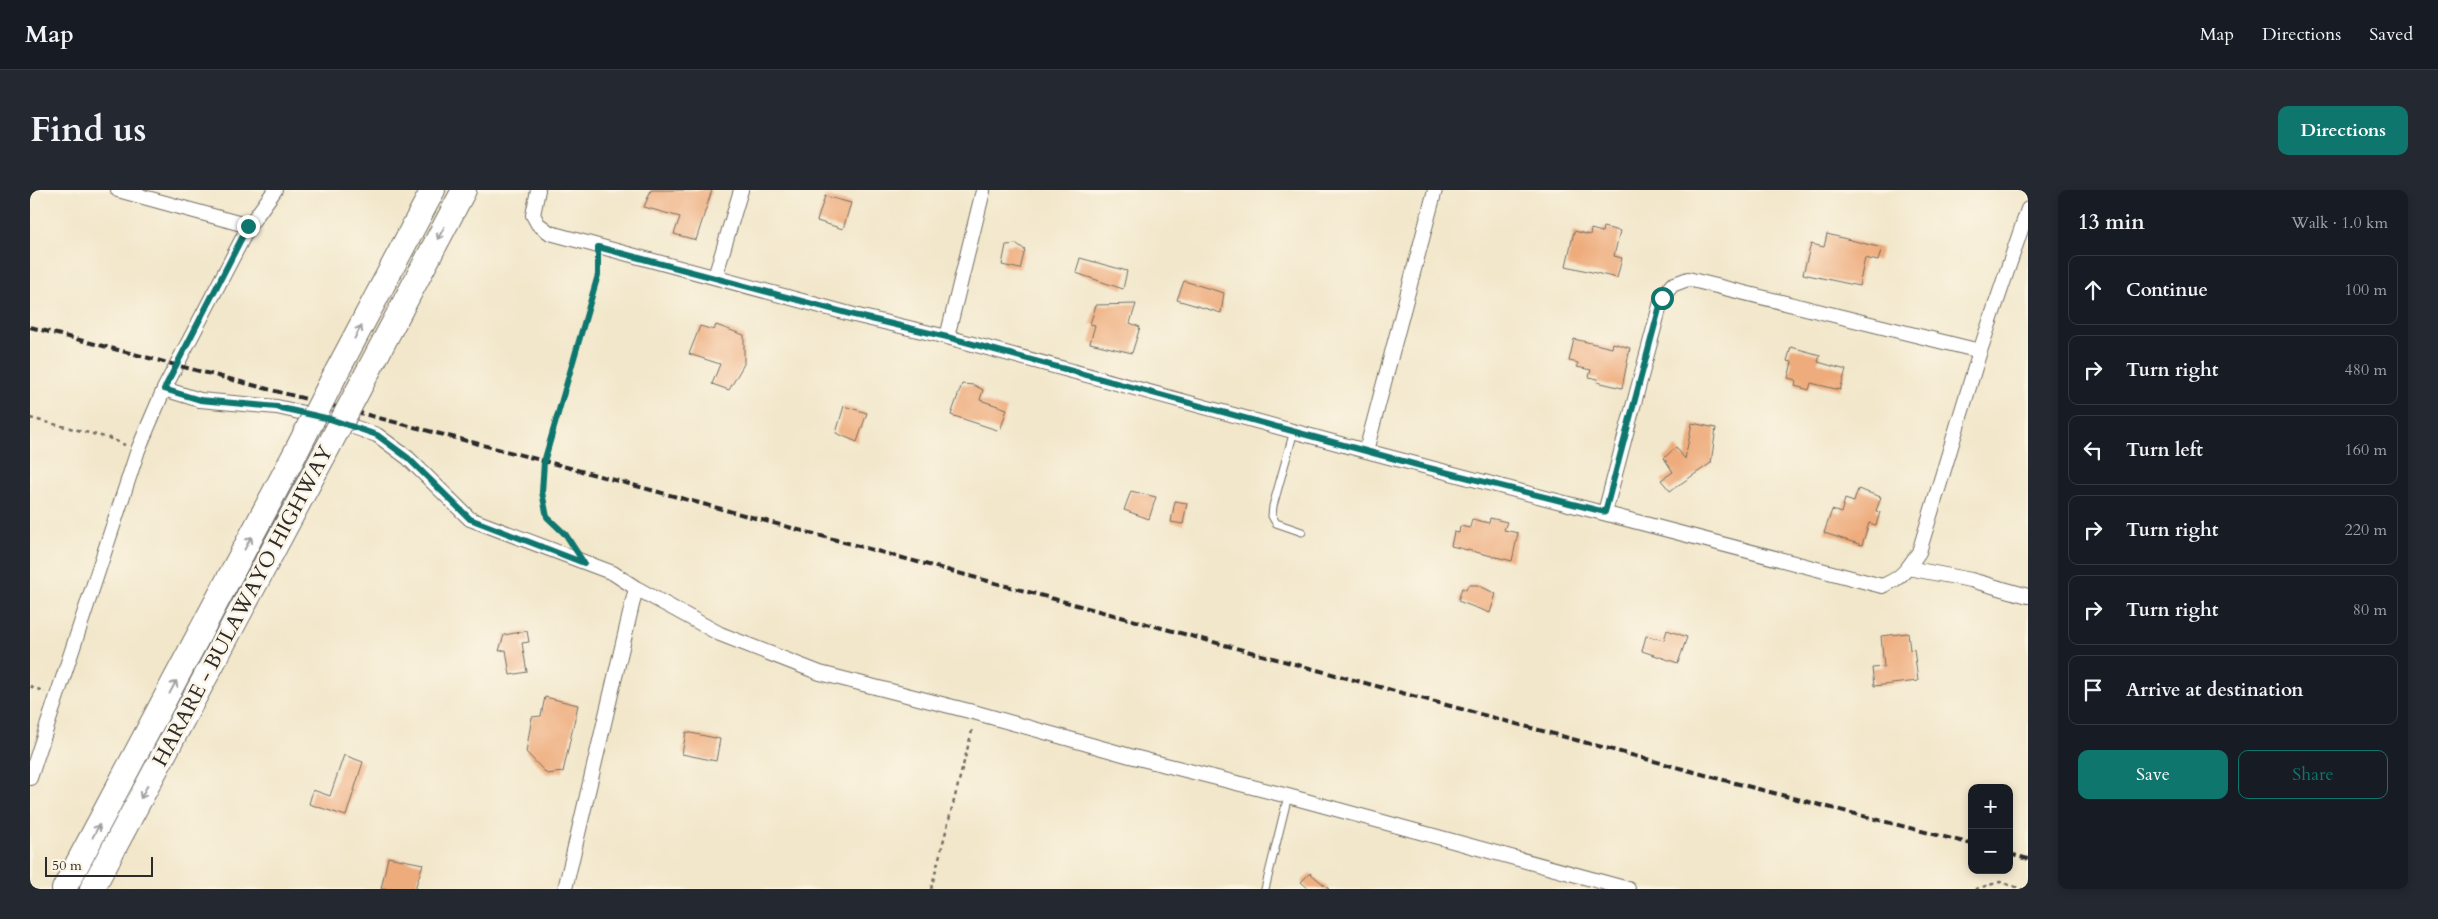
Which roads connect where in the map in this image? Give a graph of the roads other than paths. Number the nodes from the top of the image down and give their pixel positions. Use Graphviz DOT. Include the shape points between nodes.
graph roads {
  1 [pos="118,190"];
  2 [pos="275,190"];
  3 [pos="434,190"];
  4 [pos="464,190"];
  5 [pos="538,190"];
  6 [pos="741,190"];
  7 [pos="1435,190"];
  8 [pos="983,191"];
  9 [pos="2028,209"];
  10 [pos="248,226"];
  11 [pos="715,277"];
  12 [pos="947,337"];
  13 [pos="1980,351"];
  14 [pos="164,389"];
  15 [pos="1294,431"];
  16 [pos="1366,451"];
  17 [pos="1605,512"];
  18 [pos="1302,532"];
  19 [pos="1908,568"];
  20 [pos="636,588"];
  21 [pos="2028,596"];
  22 [pos="30,778"];
  23 [pos="1288,796"];
  24 [pos="64,889"];
  25 [pos="92,889"];
  26 [pos="565,889"];
  27 [pos="1265,889"];
  28 [pos="1628,889"];
  1 -- 10 [label="street"];
  2 -- 10 [label="street"];
  24 -- 3 [label="highway, HARARE - BULAWAYO HIGHWAY, one-way, bridge"];
  4 -- 25 [label="highway, HARARE - BULAWAYO HIGHWAY, one-way, bridge"];
  5 -- 11 [label="street" via="533,215 550,233"];
  6 -- 11 [label="street"];
  7 -- 16 [label="street"];
  8 -- 12 [label="street"];
  9 -- 13 [label="street"];
  10 -- 14 [label="street"];
  11 -- 12 [label="street"];
  12 -- 15 [label="street"];
  13 -- 17 [label="street" via="1688,279 1672,285 1662,298"];
  13 -- 19 [label="street" via="1919,552"];
  14 -- 20 [label="street" via="200,400 277,407 337,421 377,435 408,458 470,519 613,573"];
  14 -- 22 [label="street" via="138,450"];
  15 -- 16 [label="street"];
  15 -- 18 [label="lane" via="1272,516 1276,523"];
  16 -- 17 [label="street"];
  17 -- 19 [label="street" via="1882,586 1897,580"];
  19 -- 21 [label="street" via="1971,580"];
  20 -- 23 [label="street" via="720,634 820,673"];
  20 -- 26 [label="street"];
  23 -- 27 [label="lane"];
  23 -- 28 [label="street"];
}
